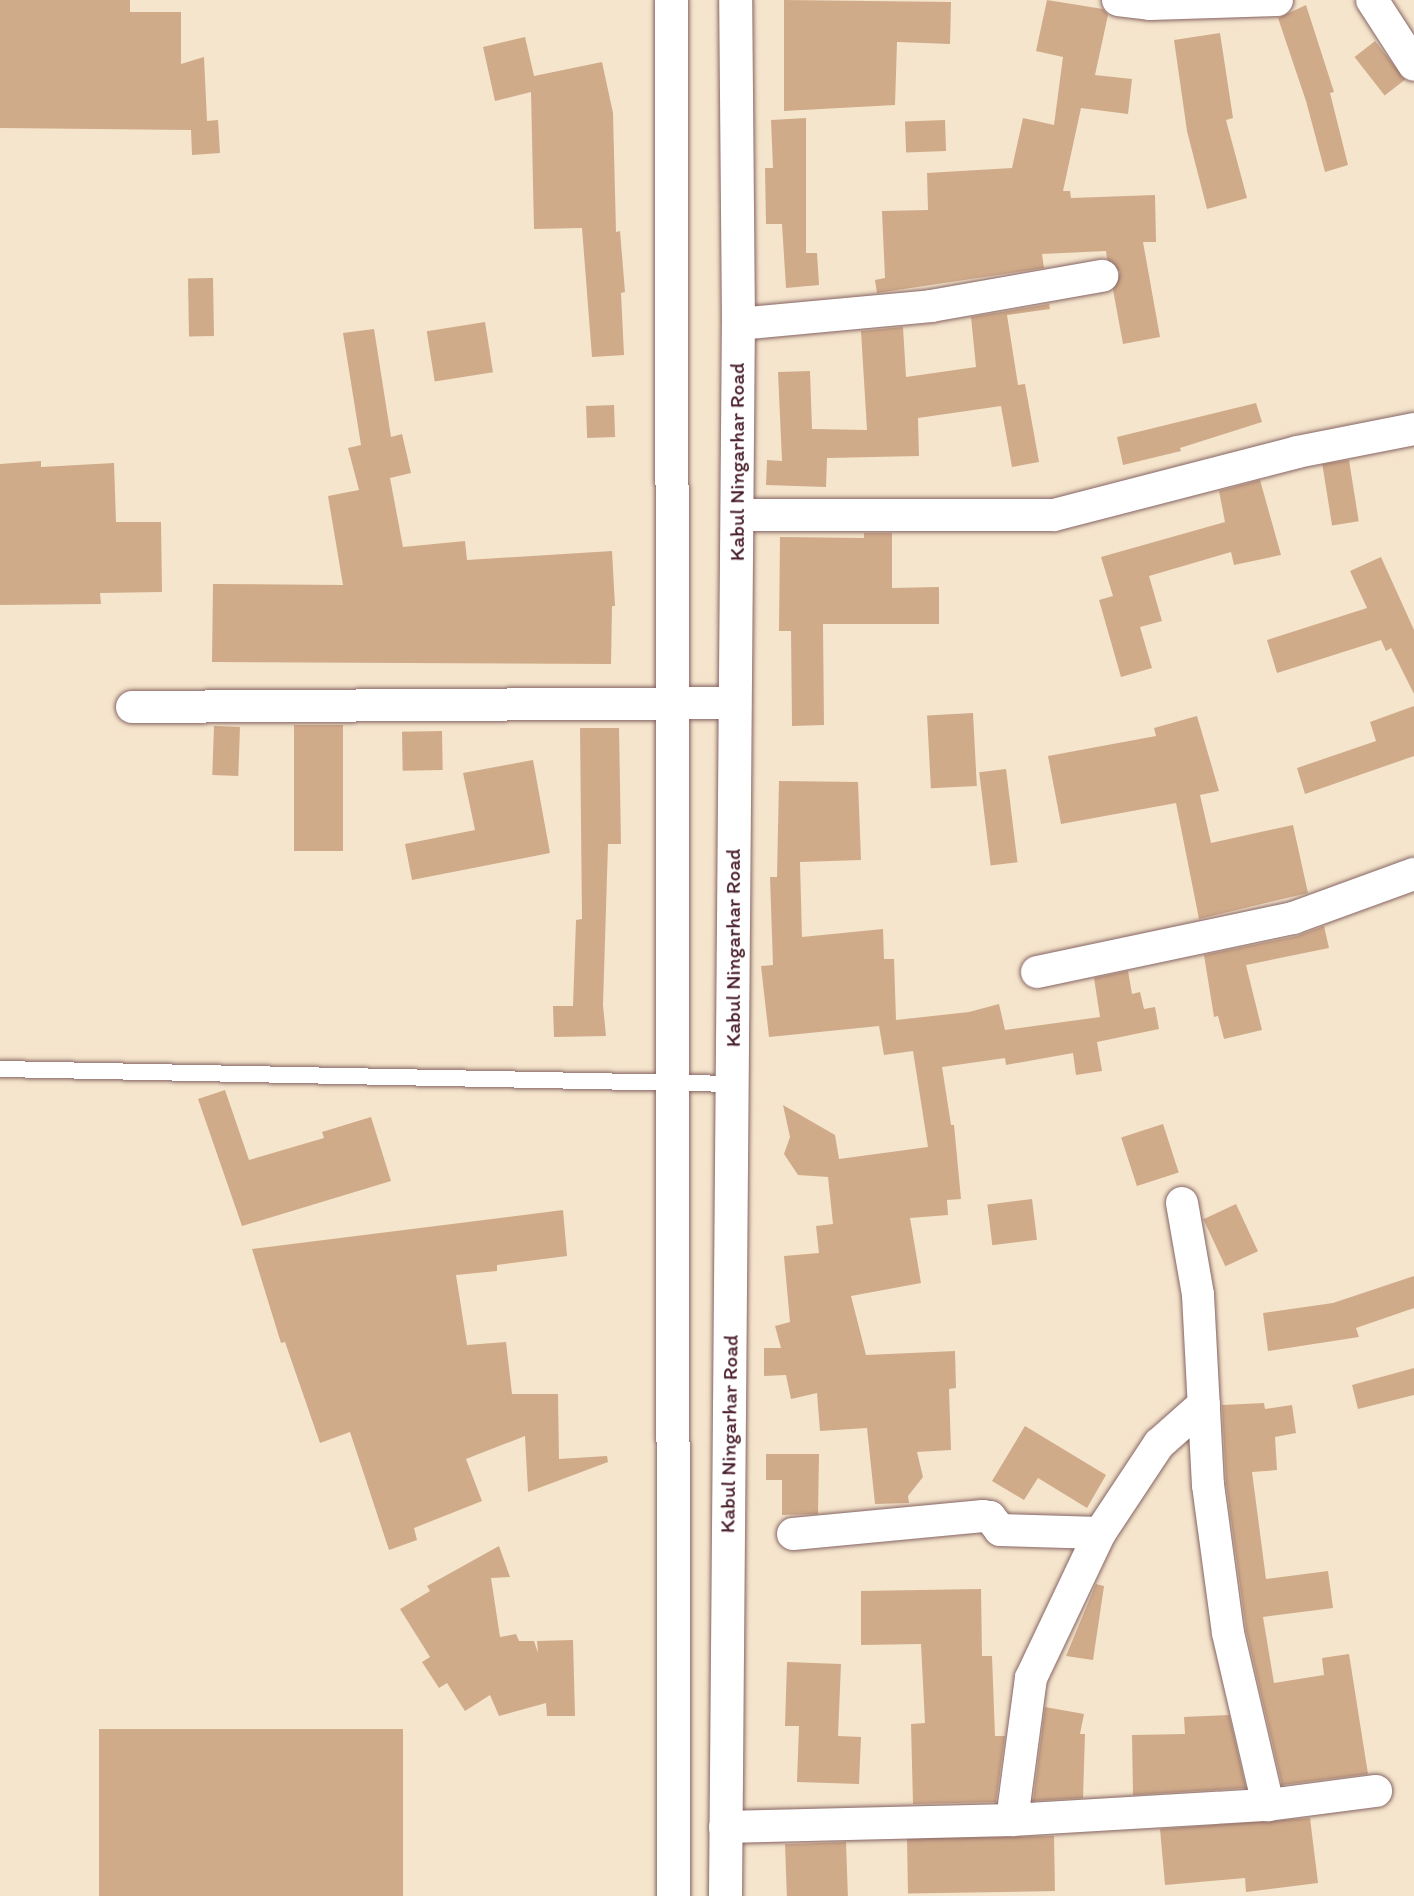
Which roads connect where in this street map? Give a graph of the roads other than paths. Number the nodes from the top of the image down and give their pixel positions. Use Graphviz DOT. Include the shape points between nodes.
graph roads {
  1 [pos="671,0"];
  2 [pos="735,0"];
  3 [pos="1118,0"];
  4 [pos="1277,0"];
  5 [pos="1372,0"];
  6 [pos="1414,65"];
  7 [pos="1102,276"];
  8 [pos="738,324"];
  9 [pos="1414,429"];
  10 [pos="737,515"];
  11 [pos="673,703"];
  12 [pos="735,703"];
  13 [pos="132,707"];
  14 [pos="1414,874"];
  15 [pos="1036,972"];
  16 [pos="0,1069"];
  17 [pos="732,1084"];
  18 [pos="671,1085"];
  19 [pos="1182,1203"];
  20 [pos="1204,1404"];
  21 [pos="1100,1533"];
  22 [pos="793,1534"];
  23 [pos="1376,1791"];
  24 [pos="1268,1804"];
  25 [pos="1012,1820"];
  26 [pos="725,1827"];
  27 [pos="673,1896"];
  28 [pos="725,1896"];
  1 -- 11 [label="highway"];
  2 -- 8 [label="highway, Kabul Ningarhar Road"];
  3 -- 4 [label="street" via="1150,4"];
  5 -- 6 [label="street"];
  7 -- 8 [label="street" via="931,306"];
  8 -- 10 [label="highway, Kabul Ningarhar Road"];
  9 -- 10 [label="street" via="1297,452 1054,515"];
  10 -- 12 [label="highway, Kabul Ningarhar Road"];
  11 -- 12 [label="street"];
  11 -- 13 [label="street"];
  11 -- 18 [label="highway"];
  12 -- 17 [label="highway, Kabul Ningarhar Road"];
  14 -- 15 [label="street" via="1293,918"];
  16 -- 18 [label="lane"];
  17 -- 18 [label="lane"];
  17 -- 26 [label="highway, Kabul Ningarhar Road"];
  18 -- 27 [label="highway"];
  19 -- 20 [label="street" via="1198,1295"];
  20 -- 21 [label="street" via="1159,1444"];
  20 -- 24 [label="street" via="1208,1485 1228,1633"];
  21 -- 22 [label="street" via="1000,1530 990,1517 983,1516"];
  21 -- 25 [label="street" via="1031,1678"];
  23 -- 24 [label="street"];
  24 -- 25 [label="street"];
  25 -- 26 [label="street"];
  26 -- 28 [label="highway, Kabul Ningarhar Road"];
}
